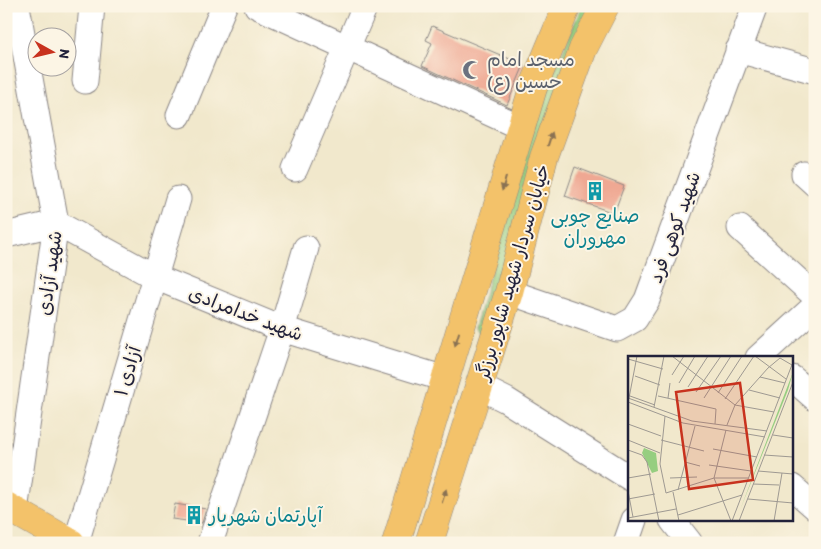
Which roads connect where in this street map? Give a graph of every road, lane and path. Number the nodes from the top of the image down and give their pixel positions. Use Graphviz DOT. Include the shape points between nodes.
graph roads {
  1 [pos="17,6"];
  2 [pos="92,6"];
  3 [pos="224,6"];
  4 [pos="257,6"];
  5 [pos="365,6"];
  6 [pos="567,6"];
  7 [pos="605,6"];
  8 [pos="754,6"];
  9 [pos="348,46"];
  10 [pos="738,50"];
  11 [pos="815,71"];
  12 [pos="85,81"];
  13 [pos="179,115"];
  14 [pos="520,128"];
  15 [pos="295,169"];
  16 [pos="178,199"];
  17 [pos="56,223"];
  18 [pos="740,228"];
  19 [pos="6,235"];
  20 [pos="306,248"];
  21 [pos="155,277"];
  22 [pos="509,292"];
  23 [pos="815,296"];
  24 [pos="815,306"];
  25 [pos="282,329"];
  26 [pos="763,356"];
  27 [pos="445,379"];
  28 [pos="794,380"];
  29 [pos="480,386"];
  30 [pos="815,398"];
  31 [pos="628,477"];
  32 [pos="794,489"];
  33 [pos="815,507"];
  34 [pos="11,509"];
  35 [pos="633,522"];
  36 [pos="674,522"];
  37 [pos="71,543"];
  38 [pos="76,543"];
  39 [pos="210,543"];
  40 [pos="396,543"];
  41 [pos="429,543"];
  42 [pos="626,543"];
  43 [pos="690,543"];
  1 -- 17 [label="street, شهید آزادی"];
  2 -- 12 [label="street"];
  3 -- 13 [label="street"];
  4 -- 9 [label="street"];
  5 -- 9 [label="street"];
  6 -- 14 [label="main road, خیابان سردار شهید شاپور برزگر" via="532,88"];
  22 -- 7 [label="main road, خیابان سردار شهید شاپور برزگر, one-way" via="559,112 583,49"];
  8 -- 10 [label="street, شهید کوهی فرد"];
  9 -- 14 [label="street"];
  9 -- 15 [label="street"];
  10 -- 11 [label="street"];
  10 -- 22 [label="street, شهید کوهی فرد" via="647,300 635,319 617,329"];
  14 -- 27 [label="main road, خیابان سردار شهید شاپور برزگر, one-way"];
  16 -- 21 [label="street, آزادی ۱"];
  17 -- 19 [label="street"];
  17 -- 21 [label="street, شهید خدامرادی"];
  17 -- 34 [label="street, شهید آزادی"];
  18 -- 23 [label="street"];
  20 -- 25 [label="street"];
  21 -- 25 [label="street, شهید خدامرادی"];
  21 -- 38 [label="street, آزادی ۱"];
  22 -- 29 [label="main road, خیابان سردار شهید شاپور برزگر"];
  24 -- 26 [label="street"];
  25 -- 27 [label="street, شهید خدامرادی"];
  25 -- 39 [label="street"];
  27 -- 29 [label="main road"];
  27 -- 40 [label="main road, خیابان سردار شهید شاپور برزگر"];
  28 -- 30 [label="street"];
  29 -- 31 [label="street"];
  41 -- 29 [label="main road, خیابان سردار شهید شاپور برزگر, one-way"];
  32 -- 33 [label="street"];
  34 -- 37 [label="main road"];
  35 -- 42 [label="street"];
  36 -- 43 [label="street"];
}
